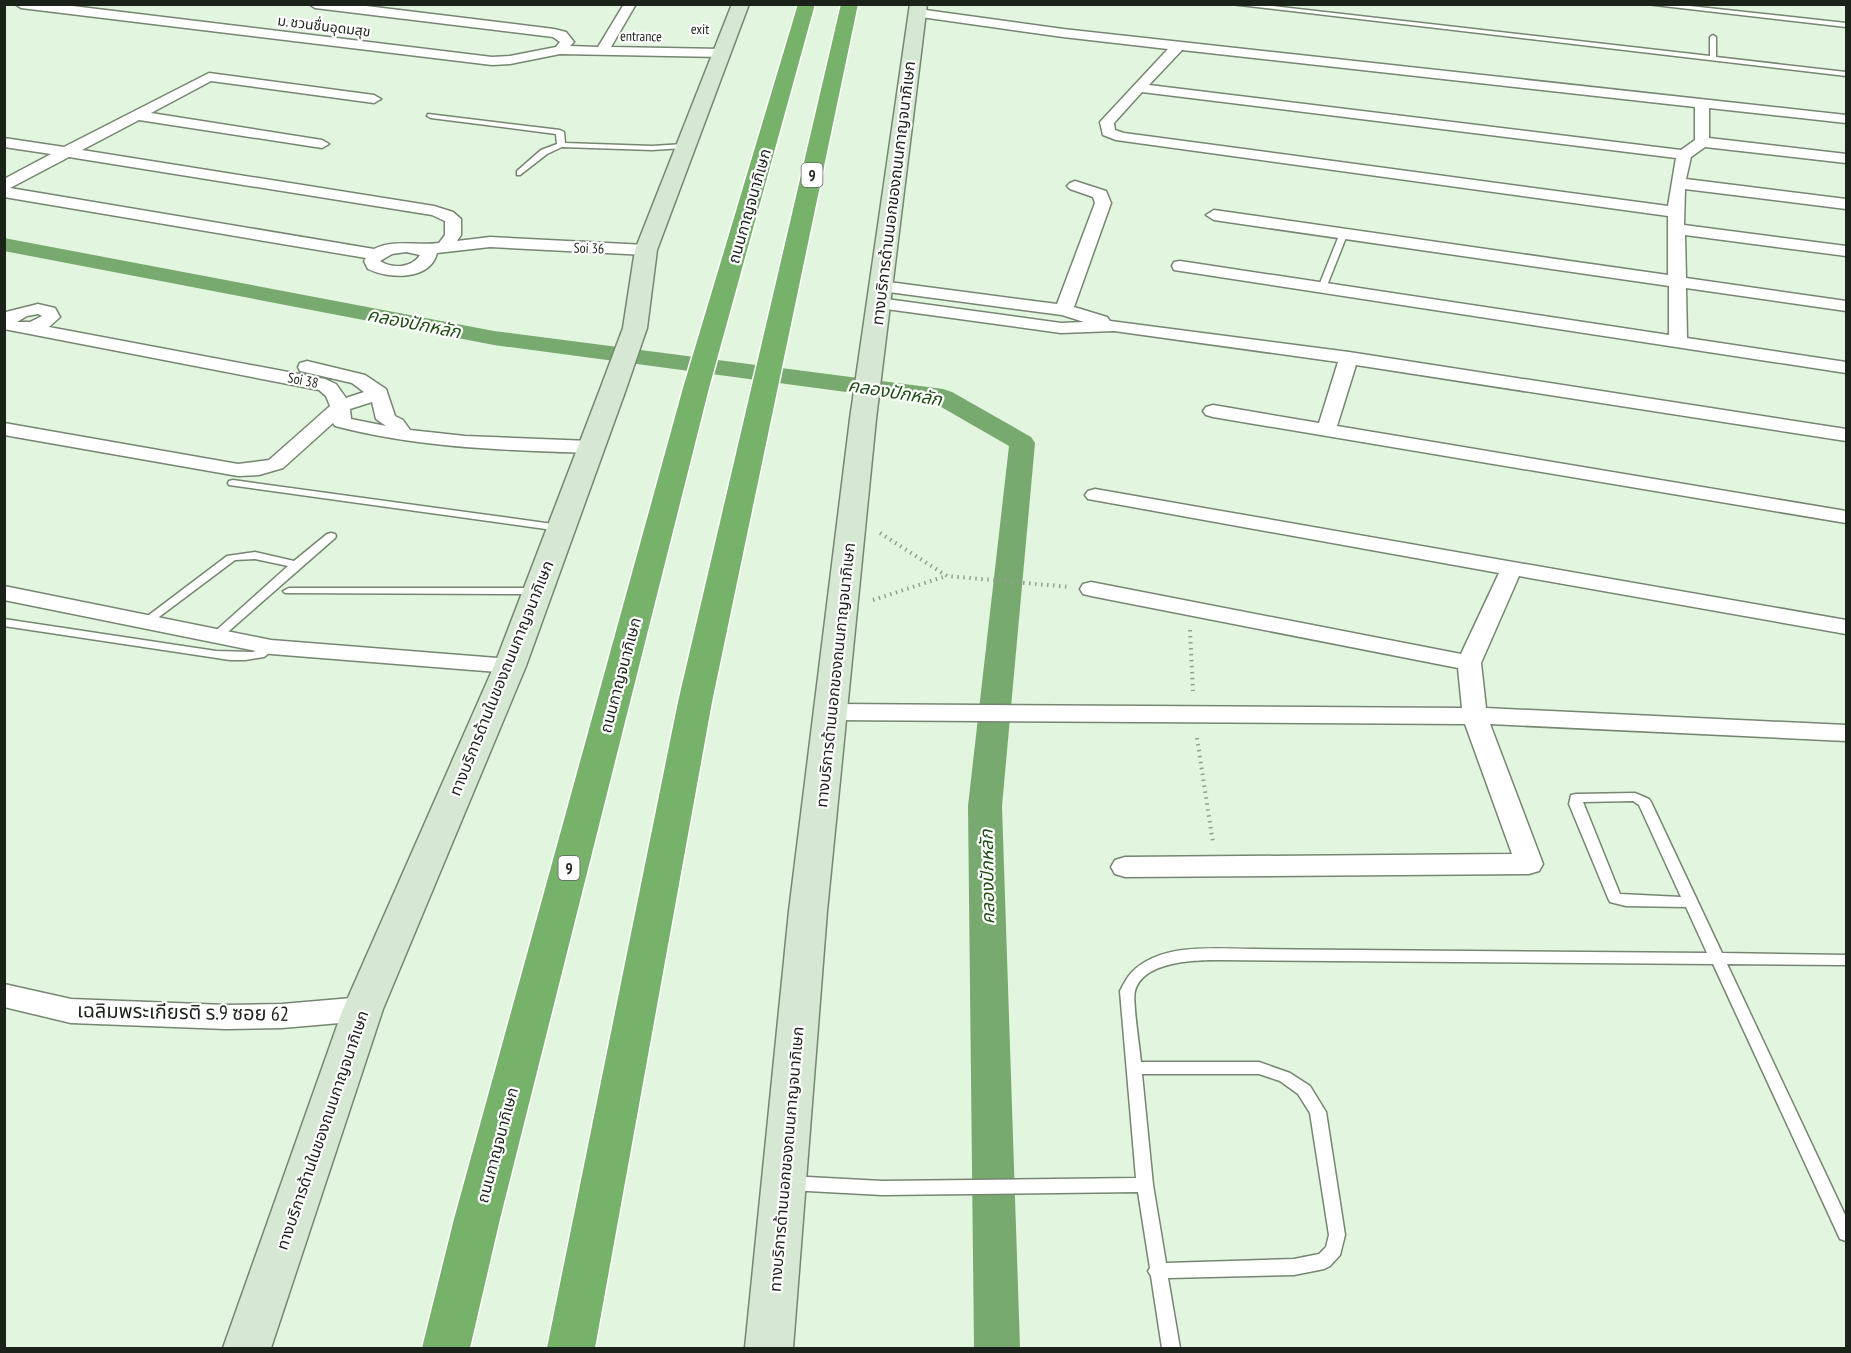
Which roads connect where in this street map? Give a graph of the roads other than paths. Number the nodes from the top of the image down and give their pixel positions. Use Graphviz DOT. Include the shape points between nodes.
graph roads {
  1 [pos="21,4"];
  2 [pos="315,4"];
  3 [pos="630,4"];
  4 [pos="741,4"];
  5 [pos="807,4"];
  6 [pos="850,4"];
  7 [pos="1234,4"];
  8 [pos="1649,4"];
  9 [pos="923,21"];
  10 [pos="1846,25"];
  11 [pos="1063,33"];
  12 [pos="1713,36"];
  13 [pos="1179,45"];
  14 [pos="564,46"];
  15 [pos="604,47"];
  16 [pos="723,48"];
  17 [pos="1713,58"];
  18 [pos="1846,74"];
  19 [pos="1140,87"];
  20 [pos="374,99"];
  21 [pos="1702,103"];
  22 [pos="136,115"];
  23 [pos="431,116"];
  24 [pos="1846,119"];
  25 [pos="4,142"];
  26 [pos="1702,142"];
  27 [pos="322,144"];
  28 [pos="561,145"];
  29 [pos="684,146"];
  30 [pos="67,153"];
  31 [pos="1684,155"];
  32 [pos="1846,159"];
  33 [pos="520,172"];
  34 [pos="1678,183"];
  35 [pos="4,185"];
  36 [pos="1075,186"];
  37 [pos="4,192"];
  38 [pos="4,203"];
  39 [pos="1846,204"];
  40 [pos="1676,212"];
  41 [pos="1214,215"];
  42 [pos="1678,229"];
  43 [pos="221,230"];
  44 [pos="1343,235"];
  45 [pos="207,239"];
  46 [pos="446,246"];
  47 [pos="532,246"];
  48 [pos="646,249"];
  49 [pos="1846,251"];
  50 [pos="426,255"];
  51 [pos="375,260"];
  52 [pos="1180,266"];
  53 [pos="1677,282"];
  54 [pos="1322,288"];
  55 [pos="880,295"];
  56 [pos="1846,306"];
  57 [pos="1064,309"];
  58 [pos="1011,312"];
  59 [pos="14,320"];
  60 [pos="1114,326"];
  61 [pos="1678,342"];
  62 [pos="1348,358"];
  63 [pos="1846,368"];
  64 [pos="333,380"];
  65 [pos="379,393"];
  66 [pos="341,406"];
  67 [pos="1214,411"];
  68 [pos="4,429"];
  69 [pos="1326,430"];
  70 [pos="1846,435"];
  71 [pos="404,436"];
  72 [pos="590,447"];
  73 [pos="233,483"];
  74 [pos="1095,495"];
  75 [pos="1846,517"];
  76 [pos="560,528"];
  77 [pos="331,536"];
  78 [pos="296,565"];
  79 [pos="1512,568"];
  80 [pos="1091,589"];
  81 [pos="289,591"];
  82 [pos="537,591"];
  83 [pos="4,593"];
  84 [pos="147,621"];
  85 [pos="4,622"];
  86 [pos="1846,627"];
  87 [pos="218,635"];
  88 [pos="271,647"];
  89 [pos="1469,663"];
  90 [pos="510,666"];
  91 [pos="832,712"];
  92 [pos="1475,716"];
  93 [pos="1846,733"];
  94 [pos="1125,867"];
  95 [pos="1690,903"];
  96 [pos="1718,958"];
  97 [pos="1846,960"];
  98 [pos="4,995"];
  99 [pos="363,1010"];
  100 [pos="1134,1068"];
  101 [pos="785,1183"];
  102 [pos="1145,1185"];
  103 [pos="1846,1234"];
  104 [pos="1157,1271"];
  105 [pos="247,1348"];
  106 [pos="446,1348"];
  107 [pos="570,1348"];
  108 [pos="769,1348"];
  109 [pos="1171,1348"];
  1 -- 14 [label="street, ม. ชวนชื่นอุดมสุข" via="492,61"];
  2 -- 14 [label="street" via="554,33 561,35"];
  3 -- 15 [label="street"];
  4 -- 16 [label="main road, ทางบริการด้านในของถนนกาญจนาภิเษก"];
  5 -- 106 [label="highway, ถนนกาญจนาภิเษก / 9" via="696,388"];
  6 -- 107 [label="highway, 9" via="695,702"];
  7 -- 17 [label="lane"];
  8 -- 10 [label="lane"];
  9 -- 11 [label="street" via="1026,26"];
  9 -- 11 [label="street" via="1019,34"];
  9 -- 55 [label="main road, ทางบริการด้านนอกของถนนกาญจนาภิเษก"];
  11 -- 13 [label="street"];
  12 -- 17 [label="lane"];
  13 -- 19 [label="street"];
  13 -- 21 [label="street"];
  14 -- 15 [label="street, entrance"];
  15 -- 16 [label="street, entrance"];
  16 -- 29 [label="main road, ทางบริการด้านในของถนนกาญจนาภิเษก"];
  17 -- 18 [label="lane"];
  19 -- 31 [label="street"];
  19 -- 40 [label="street" via="1107,122 1108,132 1132,139"];
  20 -- 22 [label="street" via="209,77"];
  21 -- 24 [label="street"];
  21 -- 26 [label="street"];
  22 -- 27 [label="street"];
  22 -- 30 [label="street"];
  23 -- 28 [label="lane" via="560,132"];
  25 -- 30 [label="street"];
  26 -- 31 [label="street"];
  26 -- 32 [label="street"];
  28 -- 29 [label="lane"];
  28 -- 33 [label="lane" via="544,152"];
  29 -- 48 [label="main road, ทางบริการด้านในของถนนกาญจนาภิเษก"];
  30 -- 35 [label="street"];
  30 -- 46 [label="street" via="434,211 453,219 453,235"];
  31 -- 34 [label="street"];
  34 -- 39 [label="street"];
  34 -- 40 [label="street"];
  36 -- 57 [label="street" via="1100,194 1103,203"];
  37 -- 43 [label="street"];
  38 -- 45 [label="street"];
  40 -- 42 [label="street"];
  41 -- 44 [label="street"];
  42 -- 49 [label="street"];
  42 -- 53 [label="street"];
  43 -- 45 [label="street"];
  43 -- 51 [label="street"];
  44 -- 53 [label="street"];
  44 -- 54 [label="lane"];
  45 -- 51 [label="street" via="324,259"];
  46 -- 47 [label="street" via="490,242"];
  46 -- 50 [label="street"];
  47 -- 48 [label="street, Soi 36"];
  47 -- 50 [label="street" via="471,256"];
  48 -- 72 [label="main road, ทางบริการด้านในของถนนกาญจนาภิเษก" via="635,328"];
  50 -- 51 [label="street" via="423,264 405,270 386,270"];
  52 -- 54 [label="street"];
  53 -- 56 [label="street"];
  53 -- 61 [label="street"];
  54 -- 61 [label="street"];
  55 -- 58 [label="street"];
  55 -- 91 [label="main road, ทางบริการด้านนอกของถนนกาญจนาภิเษก"];
  57 -- 58 [label="street"];
  57 -- 60 [label="street"];
  58 -- 60 [label="street" via="1061,328"];
  59 -- 64 [label="street, Soi 38"];
  59 -- 64 [label="street" via="38,325 51,317 249,354"];
  60 -- 62 [label="street"];
  61 -- 63 [label="street"];
  62 -- 69 [label="street"];
  62 -- 70 [label="street"];
  64 -- 65 [label="street" via="358,379"];
  64 -- 66 [label="street, Soi 38"];
  65 -- 66 [label="street"];
  65 -- 71 [label="street" via="386,418"];
  66 -- 68 [label="street" via="276,464 259,469 238,470"];
  66 -- 71 [label="street, Soi 38" via="342,422"];
  67 -- 69 [label="street"];
  69 -- 75 [label="street"];
  71 -- 72 [label="street, Soi 38"];
  72 -- 76 [label="main road, ทางบริการด้านในของถนนกาญจนาภิเษก"];
  73 -- 76 [label="lane"];
  74 -- 79 [label="street"];
  76 -- 82 [label="main road, ทางบริการด้านในของถนนกาญจนาภิเษก"];
  77 -- 78 [label="lane"];
  78 -- 84 [label="lane" via="258,555 231,558"];
  78 -- 87 [label="lane"];
  79 -- 86 [label="street"];
  79 -- 89 [label="street"];
  80 -- 89 [label="street"];
  81 -- 82 [label="lane"];
  82 -- 90 [label="main road, ทางบริการด้านในของถนนกาญจนาภิเษก"];
  83 -- 84 [label="street"];
  84 -- 87 [label="street"];
  85 -- 88 [label="lane" via="216,655 260,654"];
  87 -- 88 [label="street"];
  88 -- 90 [label="street"];
  89 -- 92 [label="street"];
  90 -- 99 [label="main road, ทางบริการด้านในของถนนกาญจนาภิเษก"];
  91 -- 92 [label="street"];
  91 -- 101 [label="main road, ทางบริการด้านนอกของถนนกาญจนาภิเษก" via="808,911"];
  92 -- 93 [label="street"];
  92 -- 94 [label="street" via="1529,864"];
  95 -- 95 [label="lane" via="1626,901 1615,897 1576,798 1642,799"];
  95 -- 96 [label="lane"];
  96 -- 97 [label="lane"];
  96 -- 100 [label="lane" via="1253,954 1173,958 1141,969 1127,991"];
  96 -- 103 [label="lane"];
  98 -- 99 [label="street, เฉลิมพระเกียรติ ร.9 ซอย 62" via="71,1011 226,1017"];
  99 -- 105 [label="main road, ทางบริการด้านในของถนนกาญจนาภิเษก"];
  100 -- 102 [label="lane"];
  100 -- 104 [label="lane" via="1259,1068 1285,1077 1304,1090 1318,1112 1337,1235 1334,1250 1324,1261 1294,1267"];
  101 -- 102 [label="lane" via="882,1188"];
  101 -- 108 [label="main road, ทางบริการด้านนอกของถนนกาญจนาภิเษก"];
  102 -- 104 [label="lane"];
  104 -- 109 [label="lane"];
}
